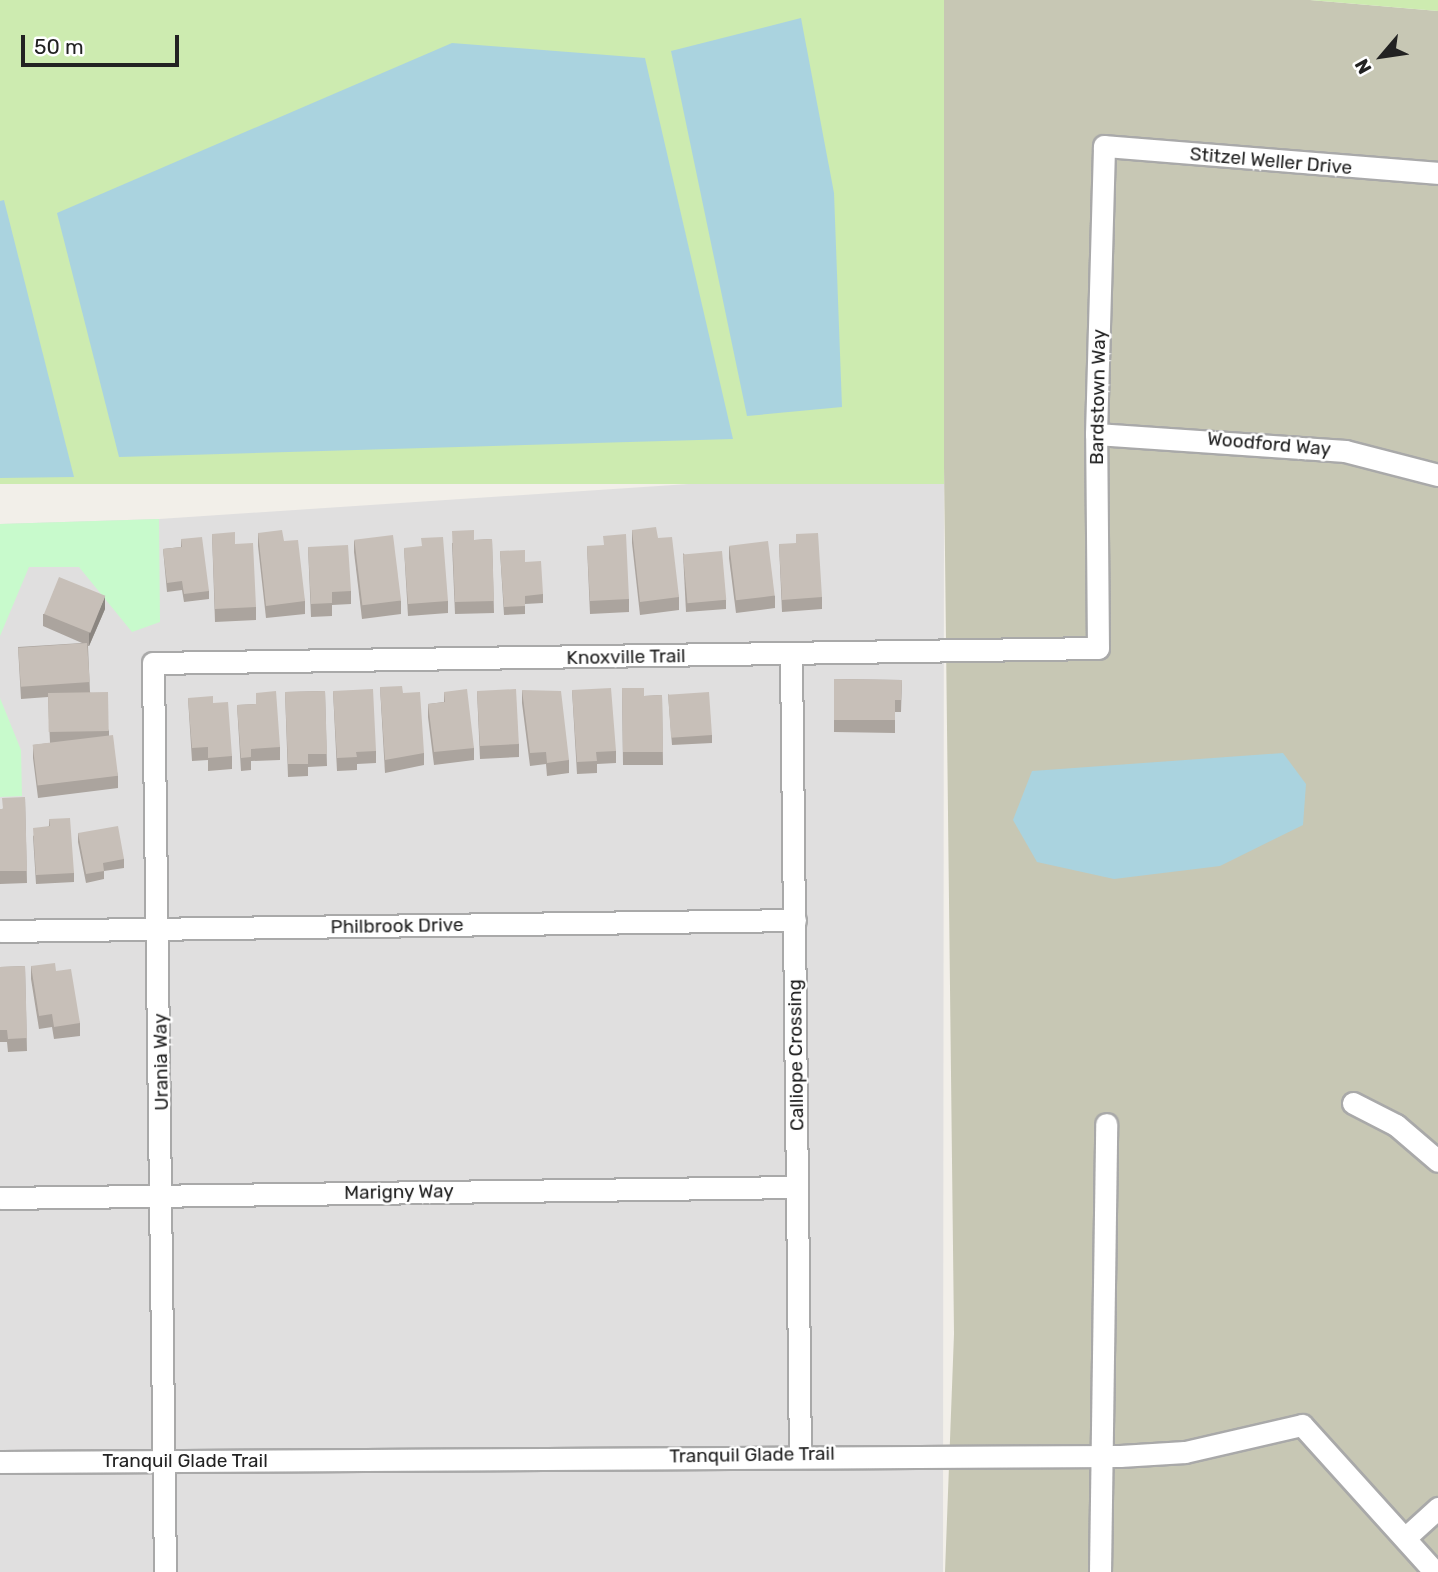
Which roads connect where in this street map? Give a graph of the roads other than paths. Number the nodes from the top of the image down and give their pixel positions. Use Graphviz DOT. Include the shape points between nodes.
graph roads {
  1 [pos="1104,146"];
  2 [pos="1438,173"];
  3 [pos="1096,434"];
  4 [pos="1438,475"];
  5 [pos="1098,648"];
  6 [pos="790,655"];
  7 [pos="153,663"];
  8 [pos="795,920"];
  9 [pos="159,930"];
  10 [pos="0,931"];
  11 [pos="1353,1103"];
  12 [pos="1106,1124"];
  13 [pos="1438,1161"];
  14 [pos="797,1187"];
  15 [pos="163,1195"];
  16 [pos="0,1198"];
  17 [pos="800,1455"];
  18 [pos="1099,1455"];
  19 [pos="0,1462"];
  20 [pos="167,1462"];
  21 [pos="1438,1508"];
  22 [pos="1405,1538"];
  23 [pos="165,1572"];
  24 [pos="1100,1572"];
  25 [pos="1435,1572"];
  1 -- 2 [label="street, Stitzel Weller Drive"];
  1 -- 3 [label="street, Bardstown Way"];
  3 -- 4 [label="street, Woodford Way" via="1345,451"];
  3 -- 5 [label="street, Bardstown Way"];
  5 -- 6 [label="street, Knoxville Trail"];
  6 -- 7 [label="street, Knoxville Trail"];
  6 -- 8 [label="street, Calliope Crossing"];
  7 -- 9 [label="street, Urania Way"];
  8 -- 9 [label="street, Philbrook Drive"];
  8 -- 14 [label="street, Calliope Crossing"];
  9 -- 10 [label="street, Philbrook Drive"];
  9 -- 15 [label="street, Urania Way"];
  11 -- 13 [label="street" via="1396,1125"];
  12 -- 18 [label="street"];
  14 -- 15 [label="street, Marigny Way"];
  14 -- 17 [label="street, Calliope Crossing"];
  15 -- 16 [label="street, Marigny Way"];
  15 -- 20 [label="street, Urania Way"];
  17 -- 18 [label="street, Tranquil Glade Trail"];
  17 -- 20 [label="street, Tranquil Glade Trail"];
  18 -- 22 [label="street, Tranquil Glade Trail" via="1185,1452 1301,1425"];
  18 -- 24 [label="street"];
  19 -- 20 [label="street, Tranquil Glade Trail"];
  20 -- 23 [label="street, Urania Way"];
  21 -- 22 [label="street"];
  22 -- 25 [label="street, Tranquil Glade Trail"];
}
